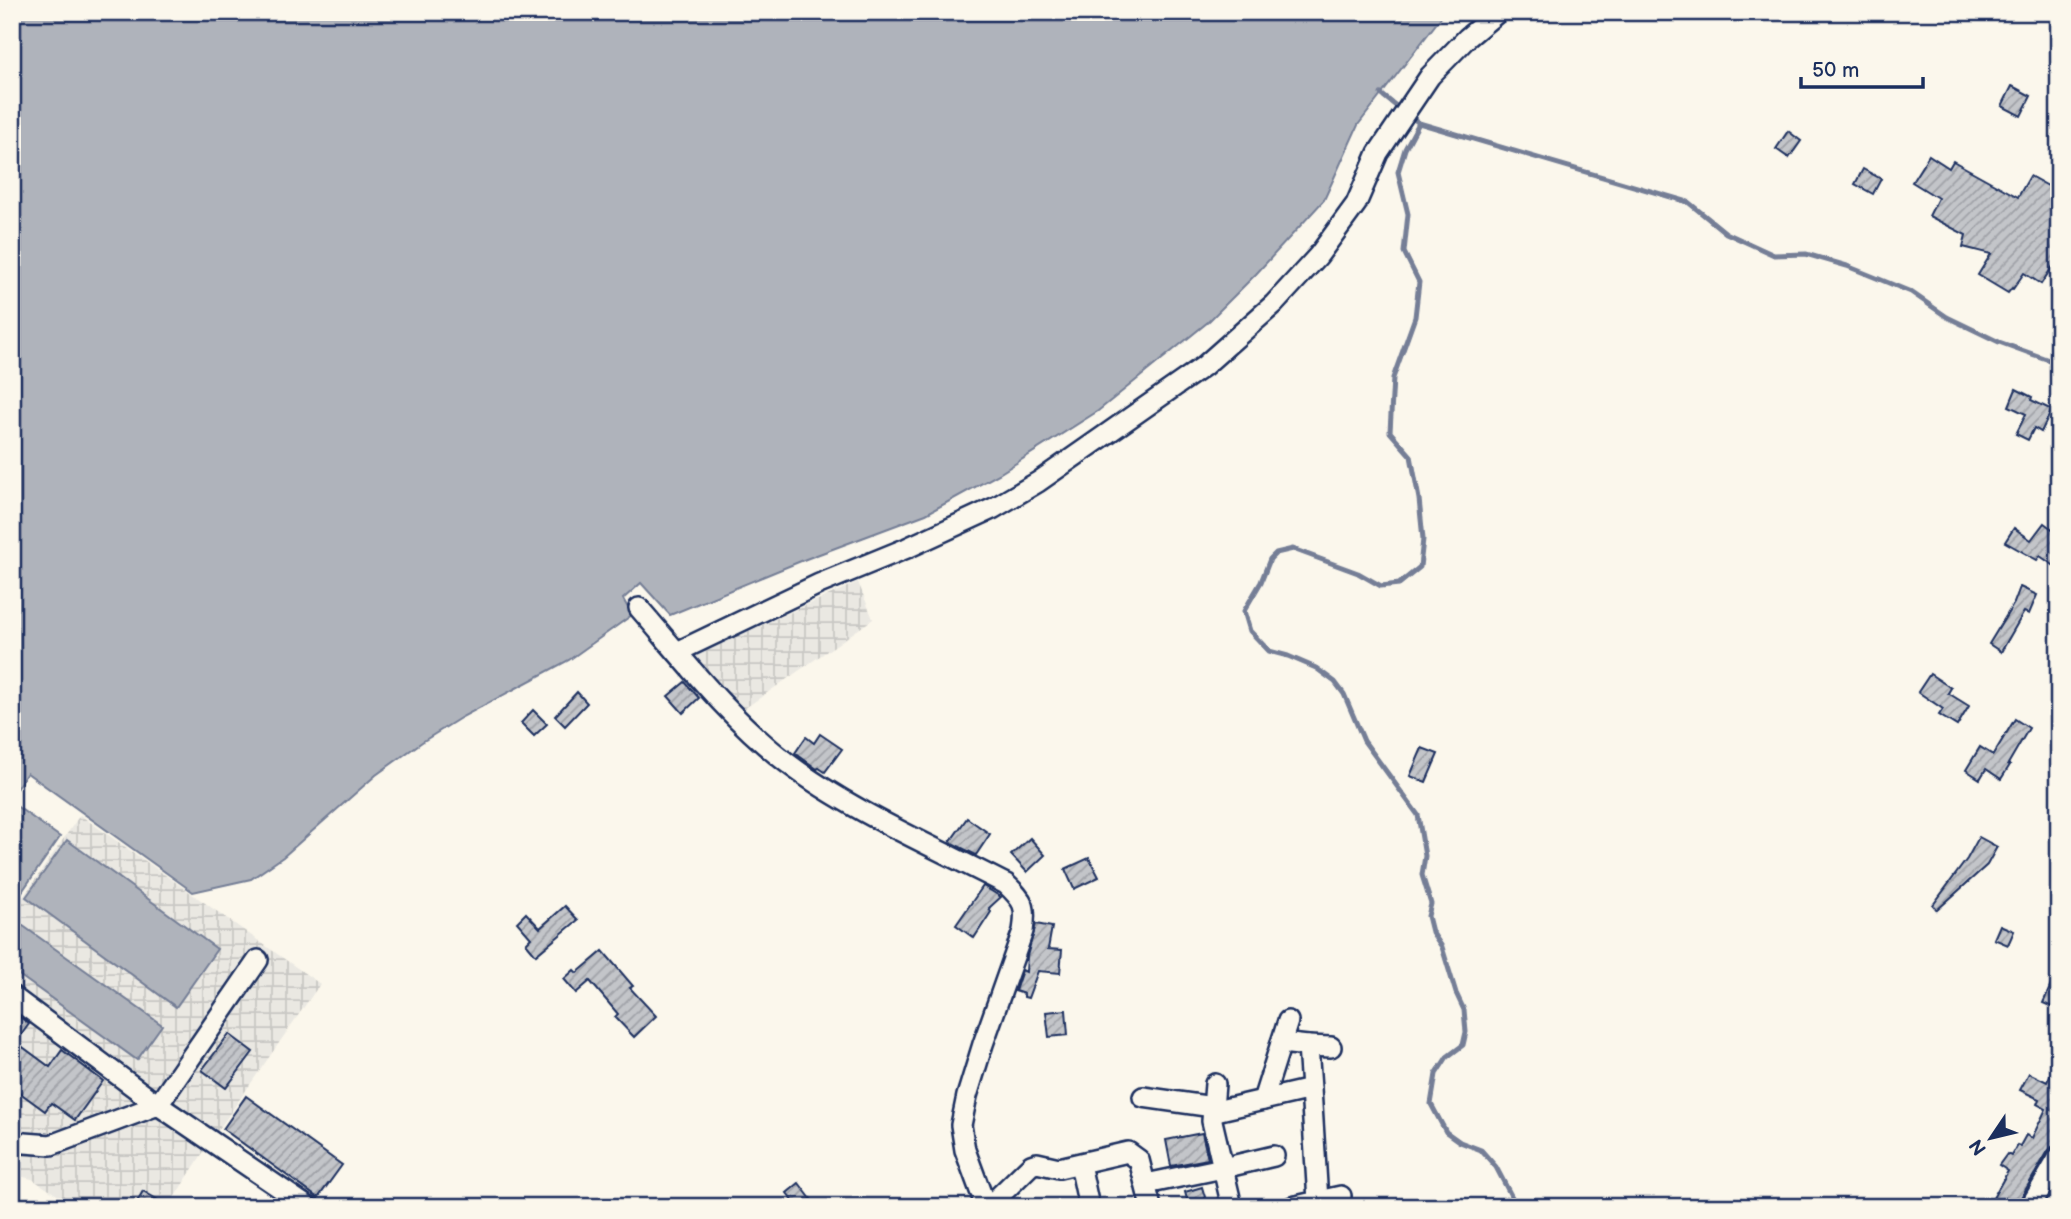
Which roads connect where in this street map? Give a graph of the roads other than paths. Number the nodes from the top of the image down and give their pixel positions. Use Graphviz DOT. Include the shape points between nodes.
graph roads {
  1 [pos="1498,12"];
  2 [pos="639,608"];
  3 [pos="677,652"];
  4 [pos="258,960"];
  5 [pos="12,996"];
  6 [pos="1288,1021"];
  7 [pos="1281,1044"];
  8 [pos="1308,1046"];
  9 [pos="1331,1047"];
  10 [pos="1215,1084"];
  11 [pos="1311,1089"];
  12 [pos="1143,1097"];
  13 [pos="1263,1100"];
  14 [pos="158,1105"];
  15 [pos="1213,1107"];
  16 [pos="12,1142"];
  17 [pos="1274,1156"];
  18 [pos="2059,1157"];
  19 [pos="1080,1164"];
  20 [pos="1223,1168"];
  21 [pos="1146,1184"];
  22 [pos="1341,1196"];
  23 [pos="1318,1200"];
  24 [pos="308,1207"];
  25 [pos="987,1207"];
  26 [pos="1089,1207"];
  27 [pos="1151,1207"];
  28 [pos="1232,1207"];
  29 [pos="1292,1207"];
  30 [pos="2030,1207"];
  1 -- 3 [label="street" via="1430,76 1378,153 1356,204 1318,256 1274,304 1204,366 994,508"];
  2 -- 3 [label="street"];
  3 -- 25 [label="street" via="755,736 787,763 880,820 1006,884 1020,897 1026,913 1023,931 983,1044 961,1125 965,1150"];
  4 -- 14 [label="street"];
  5 -- 14 [label="street"];
  6 -- 7 [label="street"];
  7 -- 8 [label="street"];
  7 -- 13 [label="street"];
  8 -- 9 [label="street"];
  8 -- 11 [label="street"];
  10 -- 15 [label="street"];
  11 -- 13 [label="street"];
  11 -- 23 [label="street"];
  12 -- 15 [label="street"];
  13 -- 15 [label="street" via="1220,1110"];
  14 -- 16 [label="street" via="51,1145"];
  14 -- 24 [label="street"];
  15 -- 20 [label="street"];
  17 -- 20 [label="street"];
  18 -- 30 [label="street"];
  19 -- 21 [label="street" via="1128,1152 1139,1160"];
  19 -- 25 [label="street" via="1059,1168 1031,1165"];
  19 -- 26 [label="street"];
  20 -- 21 [label="street"];
  20 -- 28 [label="street"];
  21 -- 27 [label="street"];
  22 -- 23 [label="street"];
  23 -- 29 [label="street"];
}
